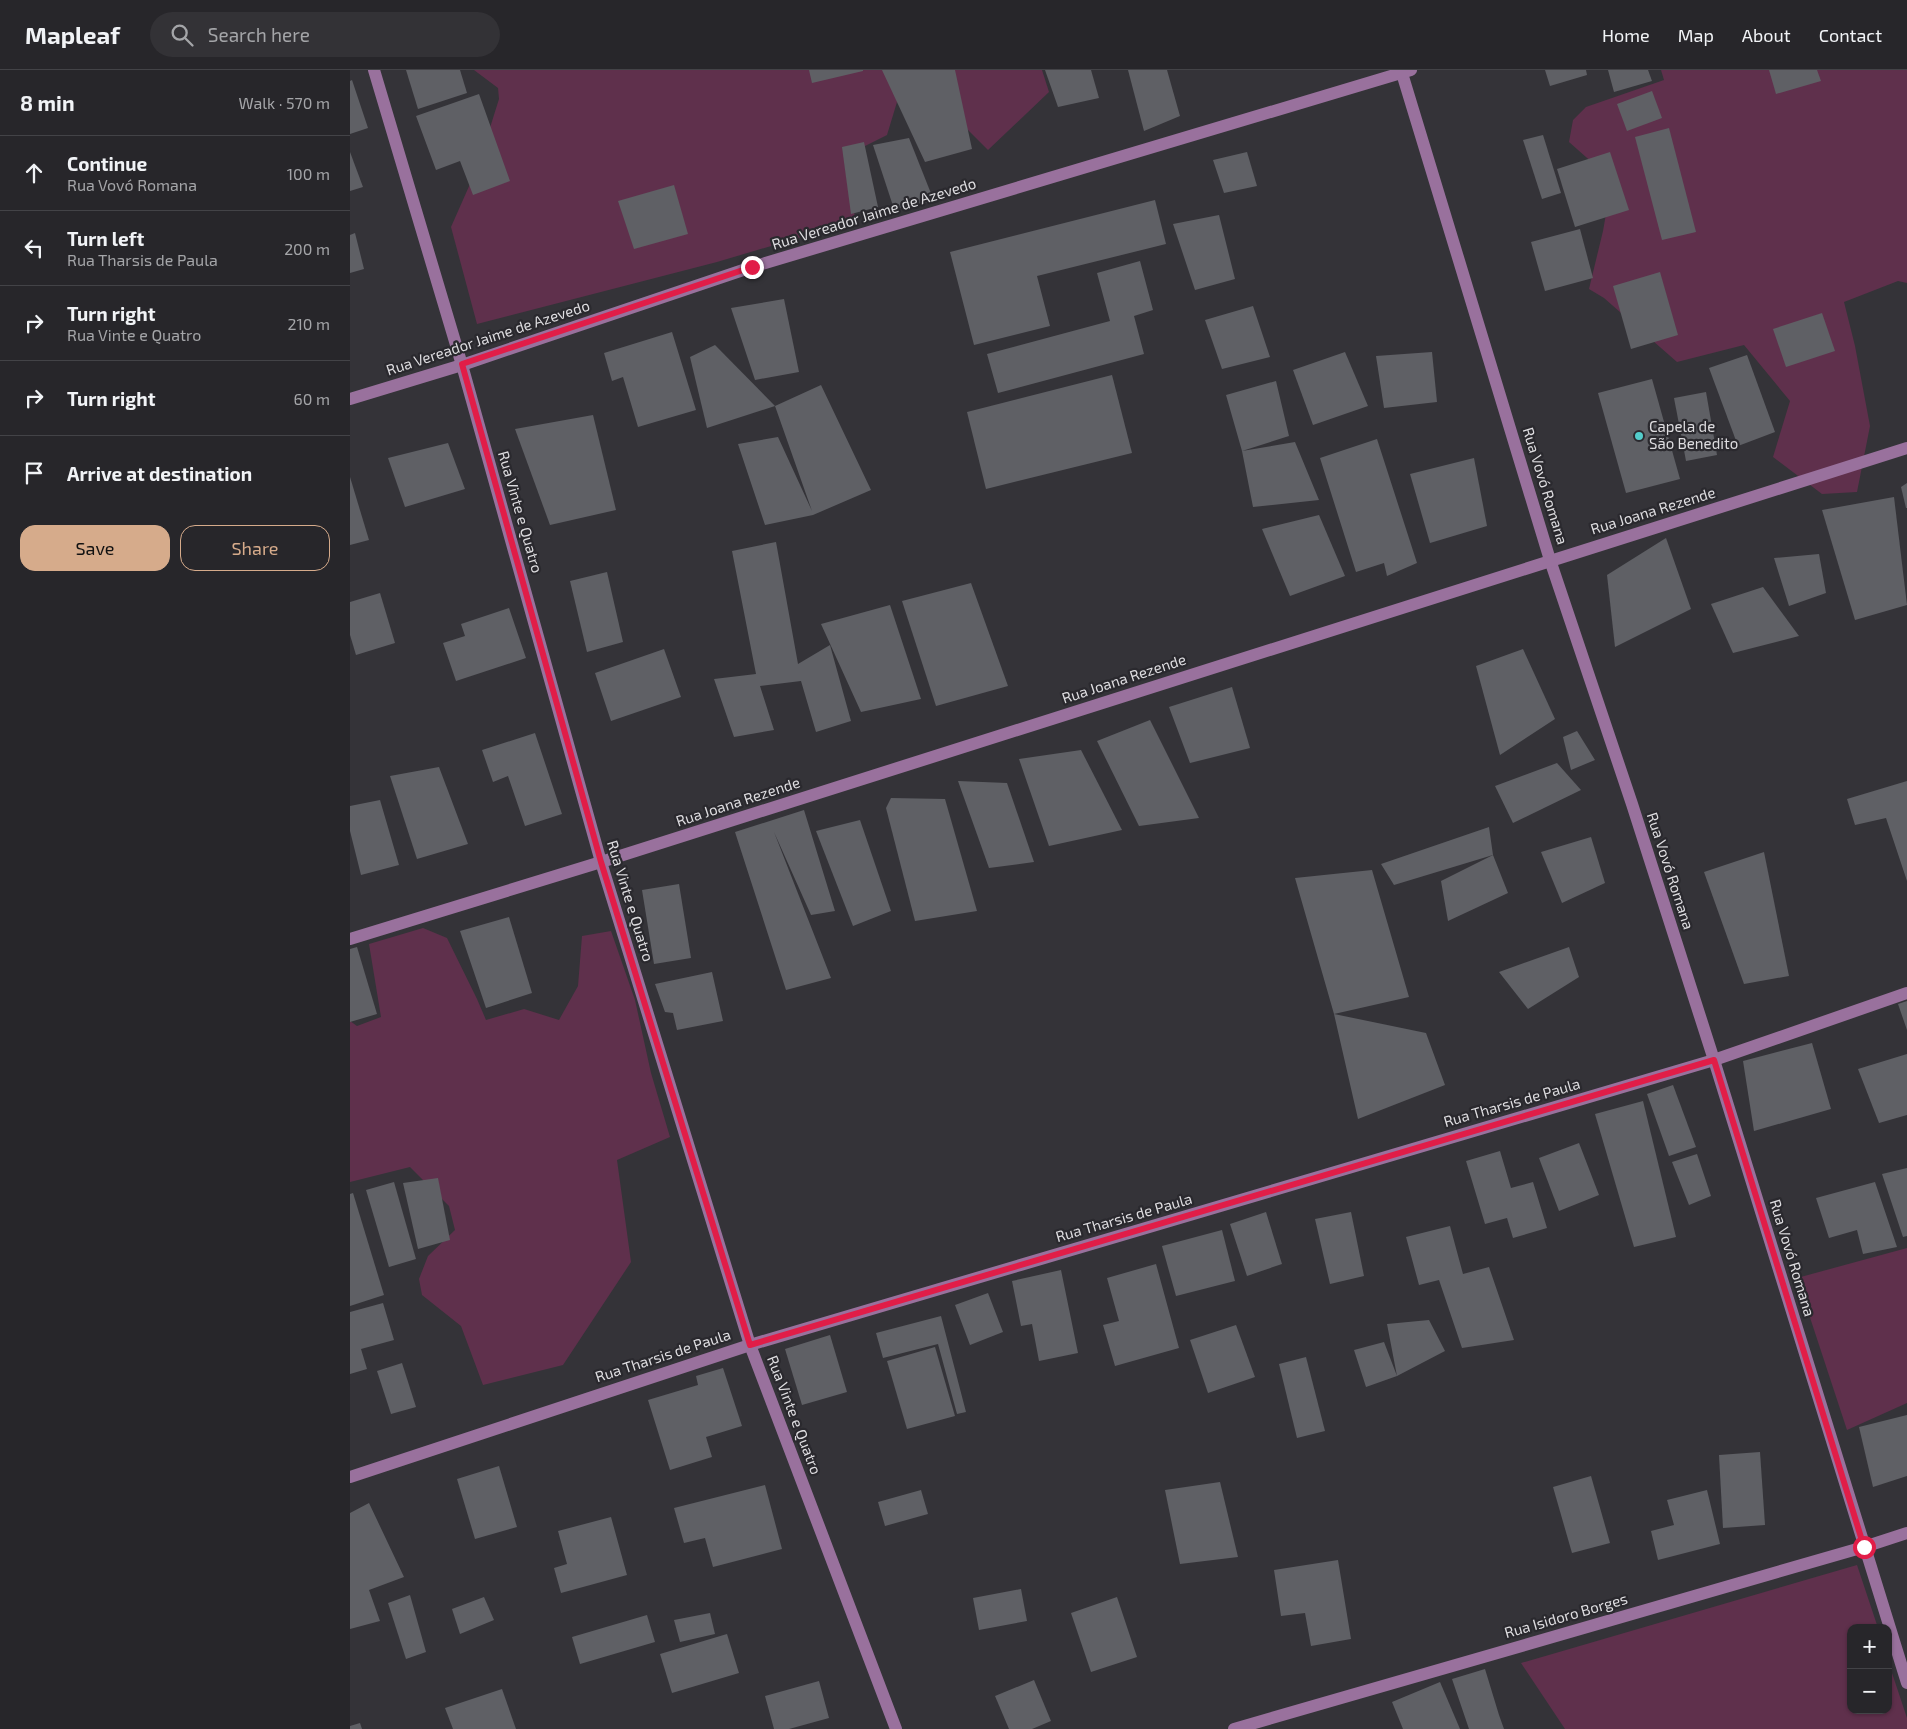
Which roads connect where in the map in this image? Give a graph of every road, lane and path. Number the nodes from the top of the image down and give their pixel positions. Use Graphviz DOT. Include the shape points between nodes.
graph roads {
  1 [pos="374,70"];
  2 [pos="1404,71"];
  3 [pos="462,364"];
  4 [pos="350,399"];
  5 [pos="1907,448"];
  6 [pos="1550,560"];
  7 [pos="601,862"];
  8 [pos="350,939"];
  9 [pos="1907,993"];
  10 [pos="1714,1060"];
  11 [pos="750,1345"];
  12 [pos="350,1477"];
  13 [pos="1907,1533"];
  14 [pos="1864,1547"];
  15 [pos="1907,1682"];
  16 [pos="896,1729"];
  17 [pos="1234,1729"];
  1 -- 3 [label="street, Rua Vinte e Quatro"];
  2 -- 3 [label="street, Rua Vereador Jaime de Azevedo" via="752,267"];
  2 -- 6 [label="street, Rua Vovó Romana"];
  3 -- 4 [label="street, Rua Vereador Jaime de Azevedo"];
  3 -- 7 [label="street, Rua Vinte e Quatro"];
  5 -- 6 [label="street, Rua Joana Rezende"];
  6 -- 7 [label="street, Rua Joana Rezende"];
  6 -- 10 [label="street, Rua Vovó Romana"];
  7 -- 8 [label="street, Rua Joana Rezende"];
  7 -- 11 [label="street, Rua Vinte e Quatro"];
  9 -- 10 [label="street, Rua Tharsis de Paula"];
  10 -- 11 [label="street, Rua Tharsis de Paula"];
  10 -- 14 [label="street, Rua Vovó Romana"];
  11 -- 12 [label="street, Rua Tharsis de Paula"];
  11 -- 16 [label="street, Rua Vinte e Quatro"];
  13 -- 14 [label="street, Rua Isidoro Borges"];
  14 -- 15 [label="street, Rua Vovó Romana"];
  14 -- 17 [label="street, Rua Isidoro Borges"];
}
